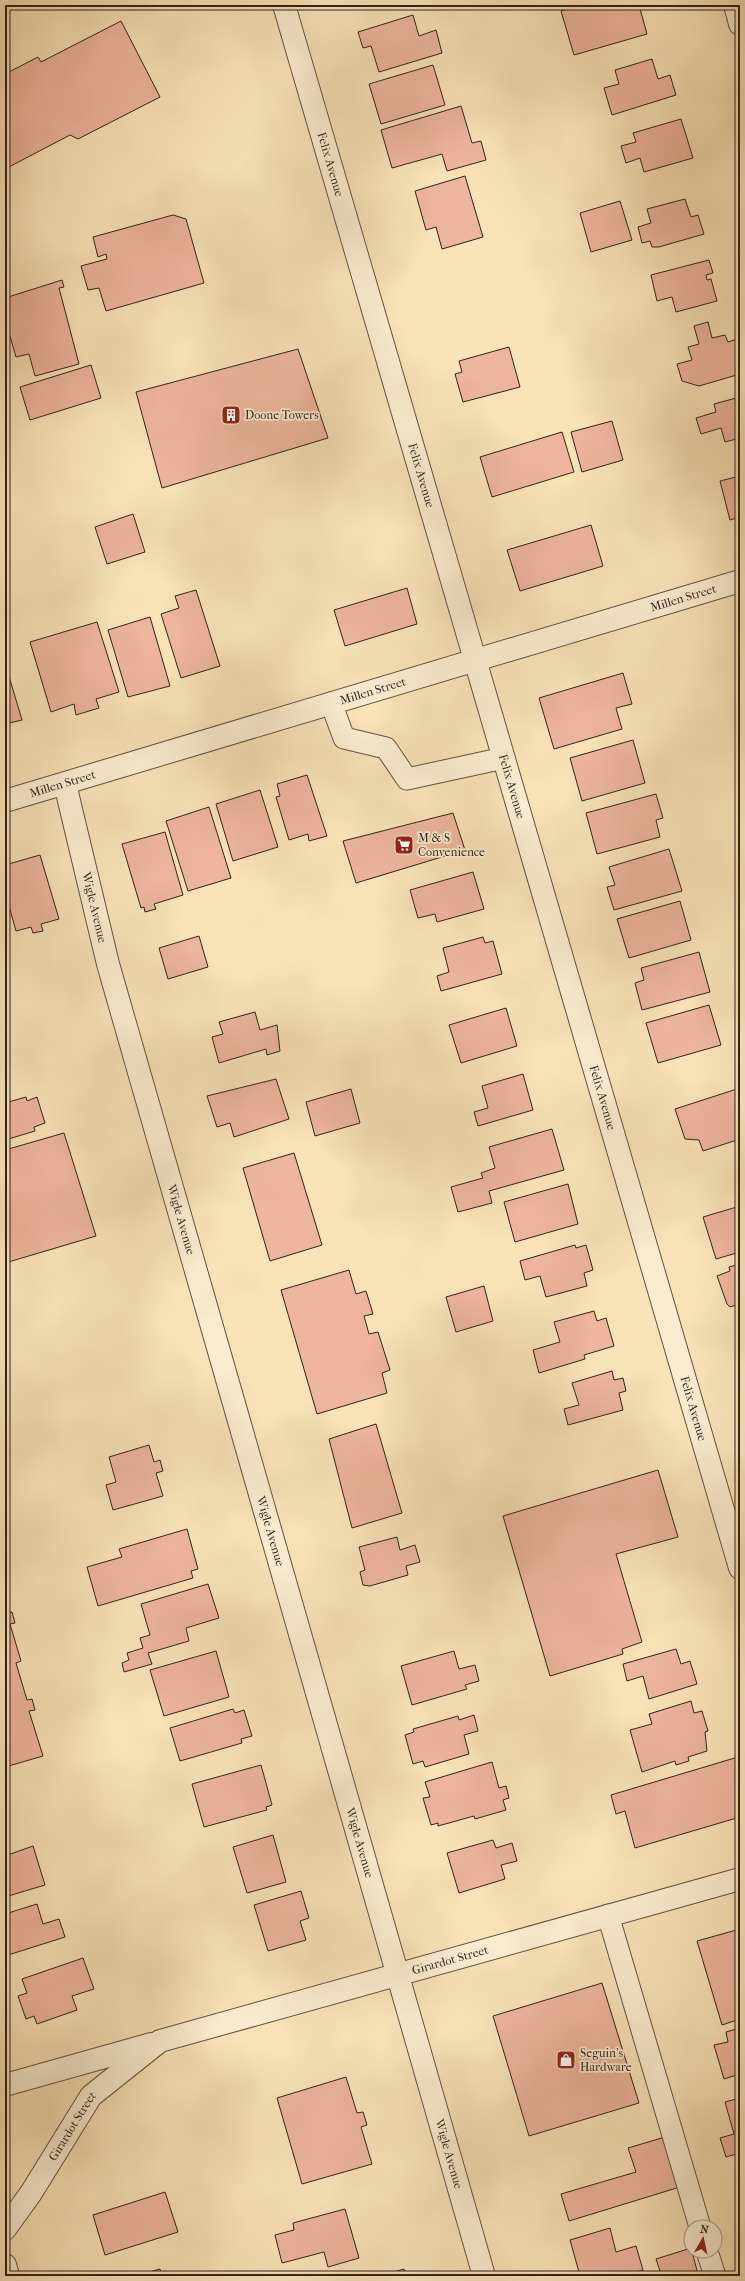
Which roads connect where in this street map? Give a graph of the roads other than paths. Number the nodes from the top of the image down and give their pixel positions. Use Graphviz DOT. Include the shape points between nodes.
graph roads {
  1 [pos="284,5"];
  2 [pos="734,5"];
  3 [pos="740,24"];
  4 [pos="740,581"];
  5 [pos="475,660"];
  6 [pos="331,704"];
  7 [pos="504,758"];
  8 [pos="65,784"];
  9 [pos="5,801"];
  10 [pos="740,1568"];
  11 [pos="740,1879"];
  12 [pos="608,1915"];
  13 [pos="397,1973"];
  14 [pos="160,2041"];
  15 [pos="5,2085"];
  16 [pos="698,2219"];
  17 [pos="5,2229"];
  18 [pos="710,2259"];
  19 [pos="5,2265"];
  20 [pos="8,2276"];
  21 [pos="484,2276"];
  22 [pos="715,2276"];
  1 -- 5 [label="street, Felix Avenue"];
  2 -- 3 [label="street"];
  4 -- 5 [label="street, Millen Street"];
  5 -- 6 [label="street, Millen Street"];
  5 -- 7 [label="street, Felix Avenue"];
  6 -- 7 [label="lane" via="344,738 386,748 407,779"];
  6 -- 8 [label="street, Millen Street"];
  7 -- 10 [label="street, Felix Avenue"];
  8 -- 9 [label="street, Millen Street"];
  8 -- 13 [label="street, Wigle Avenue" via="108,964"];
  11 -- 12 [label="street, Girardot Street"];
  12 -- 13 [label="street, Girardot Street"];
  12 -- 16 [label="lane"];
  13 -- 14 [label="street, Girardot Street"];
  13 -- 21 [label="street, Wigle Avenue"];
  14 -- 15 [label="street, Girardot Street"];
  14 -- 17 [label="street, Girardot Street" via="91,2096 31,2193"];
  18 -- 22 [label="lane"];
  19 -- 20 [label="street"];
}
